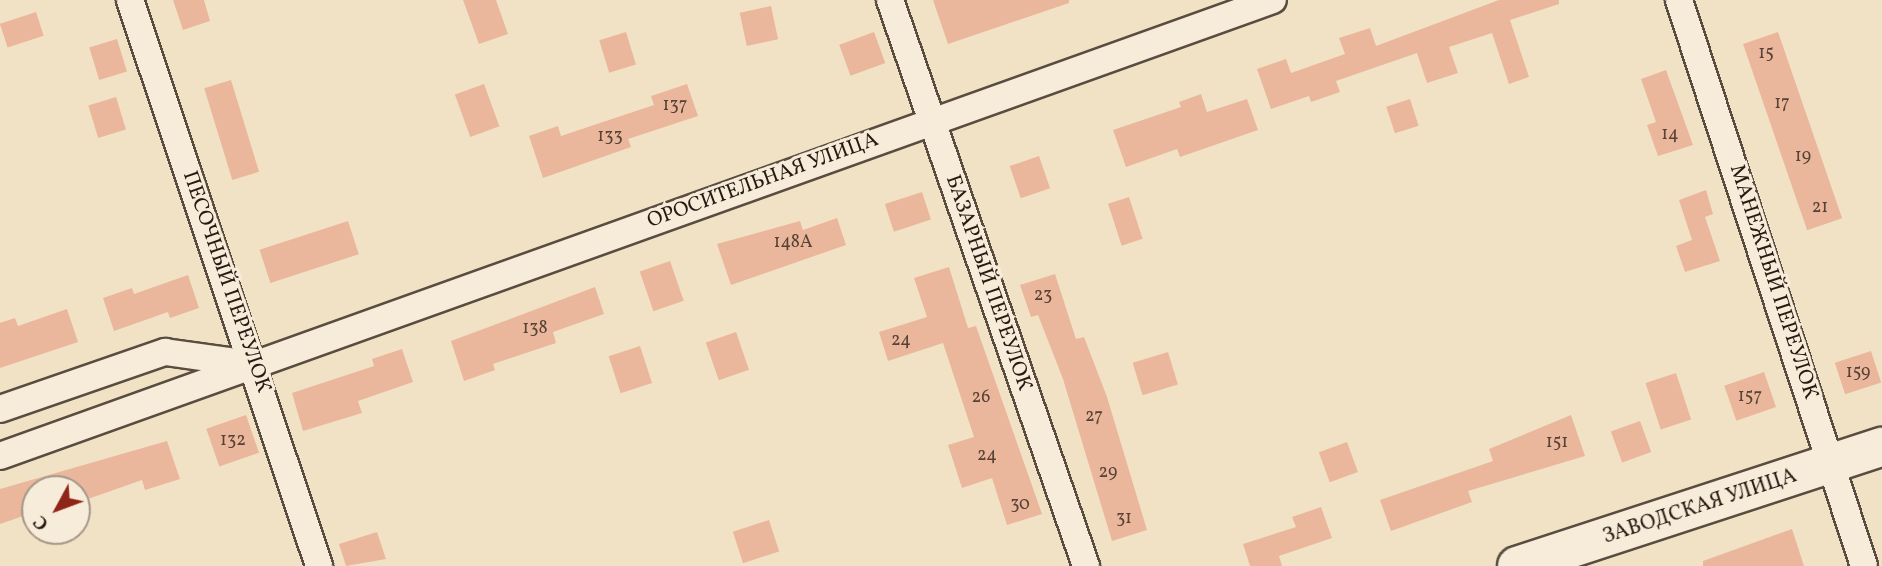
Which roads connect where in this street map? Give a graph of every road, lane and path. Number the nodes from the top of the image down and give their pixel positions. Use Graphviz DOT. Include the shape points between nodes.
graph roads {
  1 [pos="130,0"];
  2 [pos="890,0"];
  3 [pos="1273,0"];
  4 [pos="1679,0"];
  5 [pos="932,120"];
  6 [pos="255,365"];
  7 [pos="0,409"];
  8 [pos="1882,447"];
  9 [pos="0,456"];
  10 [pos="1833,464"];
  11 [pos="319,566"];
  12 [pos="1086,566"];
  13 [pos="1517,566"];
  14 [pos="1864,566"];
  1 -- 6 [label="street, ПЕСОЧНЫЙ ПЕРЕУЛОК"];
  2 -- 5 [label="street, БАЗАРНЫЙ ПЕРЕУЛОК"];
  3 -- 5 [label="street, ОРОСИТЕЛЬНАЯ УЛИЦА"];
  4 -- 10 [label="street, МАНЕЖНЫЙ ПЕРЕУЛОК"];
  5 -- 6 [label="street, ОРОСИТЕЛЬНАЯ УЛИЦА"];
  5 -- 12 [label="street, БАЗАРНЫЙ ПЕРЕУЛОК"];
  6 -- 7 [label="street, ОРОСИТЕЛЬНАЯ УЛИЦА" via="165,352"];
  6 -- 9 [label="street, ОРОСИТЕЛЬНАЯ УЛИЦА"];
  6 -- 11 [label="street, ПЕСОЧНЫЙ ПЕРЕУЛОК"];
  8 -- 10 [label="main road, ЗАВОДСКАЯ УЛИЦА"];
  10 -- 13 [label="main road, ЗАВОДСКАЯ УЛИЦА"];
  10 -- 14 [label="street, МАНЕЖНЫЙ ПЕРЕУЛОК"];
}
